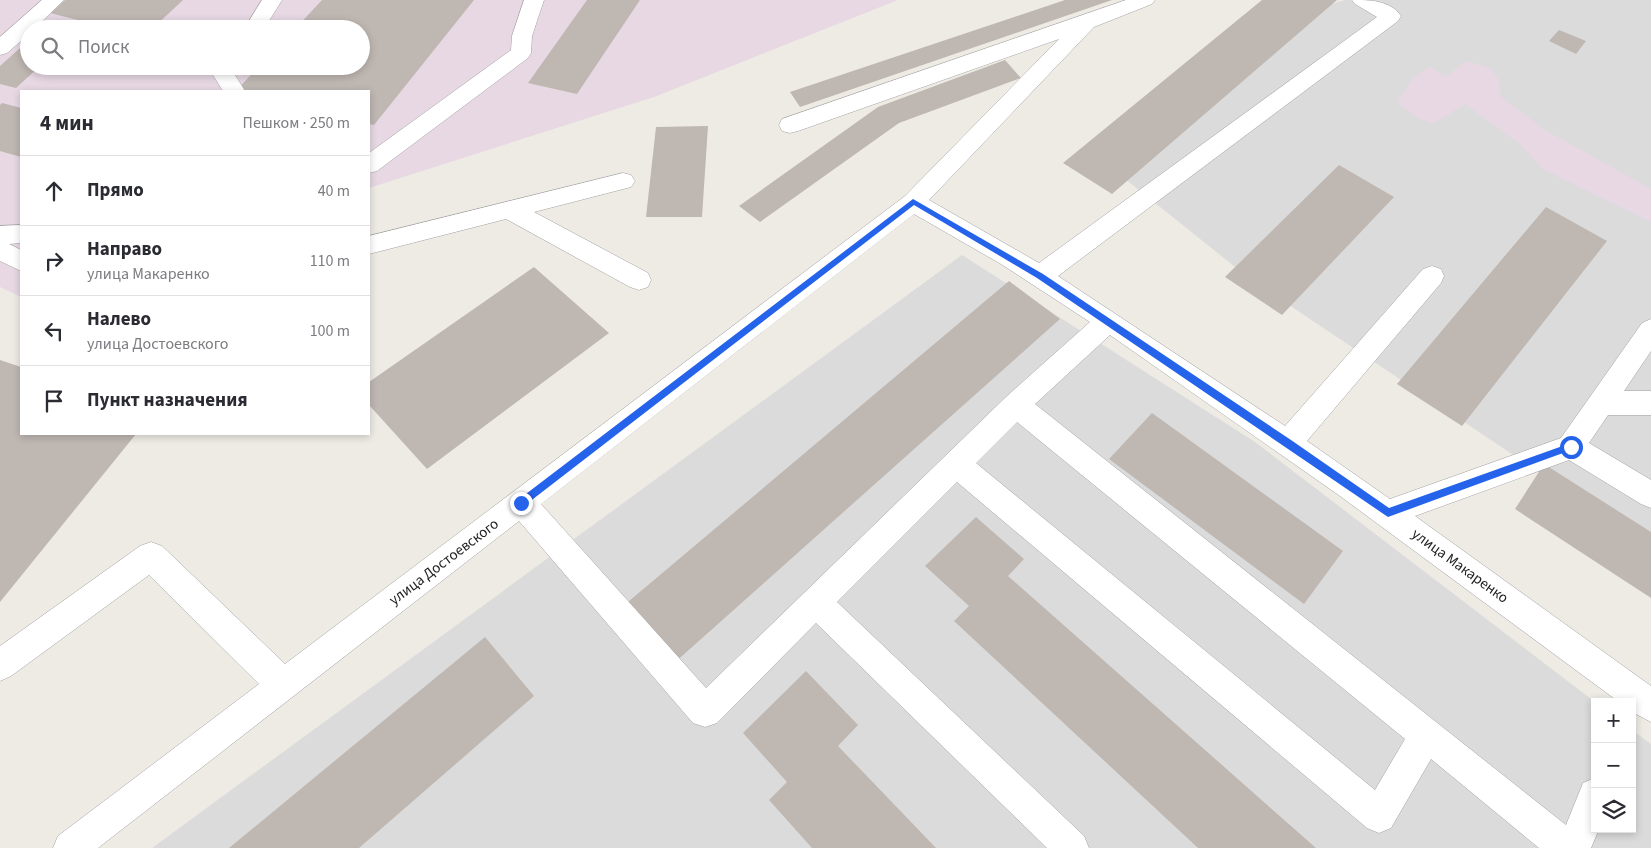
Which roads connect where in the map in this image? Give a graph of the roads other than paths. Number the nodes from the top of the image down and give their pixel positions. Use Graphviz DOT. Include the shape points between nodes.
graph roads {
  1 [pos="54,0"];
  2 [pos="272,0"];
  3 [pos="534,0"];
  4 [pos="551,0"];
  5 [pos="1145,0"];
  6 [pos="1362,0"];
  7 [pos="32,20"];
  8 [pos="260,20"];
  9 [pos="1087,22"];
  10 [pos="20,30"];
  11 [pos="522,36"];
  12 [pos="0,48"];
  13 [pos="224,75"];
  14 [pos="233,90"];
  15 [pos="790,125"];
  16 [pos="370,164"];
  17 [pos="623,181"];
  18 [pos="913,202"];
  19 [pos="509,210"];
  20 [pos="20,234"];
  21 [pos="0,236"];
  22 [pos="370,245"];
  23 [pos="0,250"];
  24 [pos="20,260"];
  25 [pos="1040,276"];
  26 [pos="1432,276"];
  27 [pos="639,280"];
  28 [pos="1107,322"];
  29 [pos="1651,330"];
  30 [pos="1601,403"];
  31 [pos="1651,403"];
  32 [pos="1016,405"];
  33 [pos="1288,443"];
  34 [pos="1571,447"];
  35 [pos="956,464"];
  36 [pos="1651,495"];
  37 [pos="521,503"];
  38 [pos="1388,513"];
  39 [pos="816,602"];
  40 [pos="0,665"];
  41 [pos="283,685"];
  42 [pos="1639,701"];
  43 [pos="1426,735"];
  44 [pos="1591,805"];
  45 [pos="70,848"];
  46 [pos="1072,848"];
  47 [pos="1567,848"];
  48 [pos="1574,848"];
  1 -- 7 [label="street"];
  2 -- 8 [label="street"];
  3 -- 11 [label="street"];
  4 -- 11 [label="street"];
  5 -- 9 [label="street"];
  6 -- 25 [label="street" via="1391,16"];
  9 -- 15 [label="street"];
  9 -- 18 [label="street, улица Достоевского"];
  10 -- 12 [label="street"];
  11 -- 16 [label="street" via="521,53"];
  13 -- 14 [label="street"];
  17 -- 19 [label="street"];
  18 -- 25 [label="street, улица Макаренко"];
  18 -- 37 [label="street, улица Достоевского"];
  19 -- 22 [label="street"];
  19 -- 27 [label="street"];
  20 -- 21 [label="street"];
  23 -- 24 [label="street"];
  25 -- 28 [label="street, улица Макаренко"];
  26 -- 33 [label="street"];
  28 -- 32 [label="street"];
  28 -- 33 [label="street, улица Макаренко"];
  29 -- 30 [label="street"];
  30 -- 31 [label="street"];
  30 -- 34 [label="street"];
  32 -- 35 [label="street"];
  32 -- 43 [label="street"];
  33 -- 38 [label="street, улица Макаренко"];
  34 -- 36 [label="street"];
  34 -- 38 [label="street"];
  35 -- 39 [label="street"];
  35 -- 43 [label="street" via="1379,816"];
  37 -- 39 [label="street" via="705,710"];
  37 -- 41 [label="street, улица Достоевского"];
  38 -- 42 [label="street, улица Макаренко"];
  39 -- 46 [label="street"];
  40 -- 41 [label="street" via="151,556"];
  41 -- 45 [label="street, улица Достоевского"];
  43 -- 47 [label="street"];
  44 -- 48 [label="street"];
}
